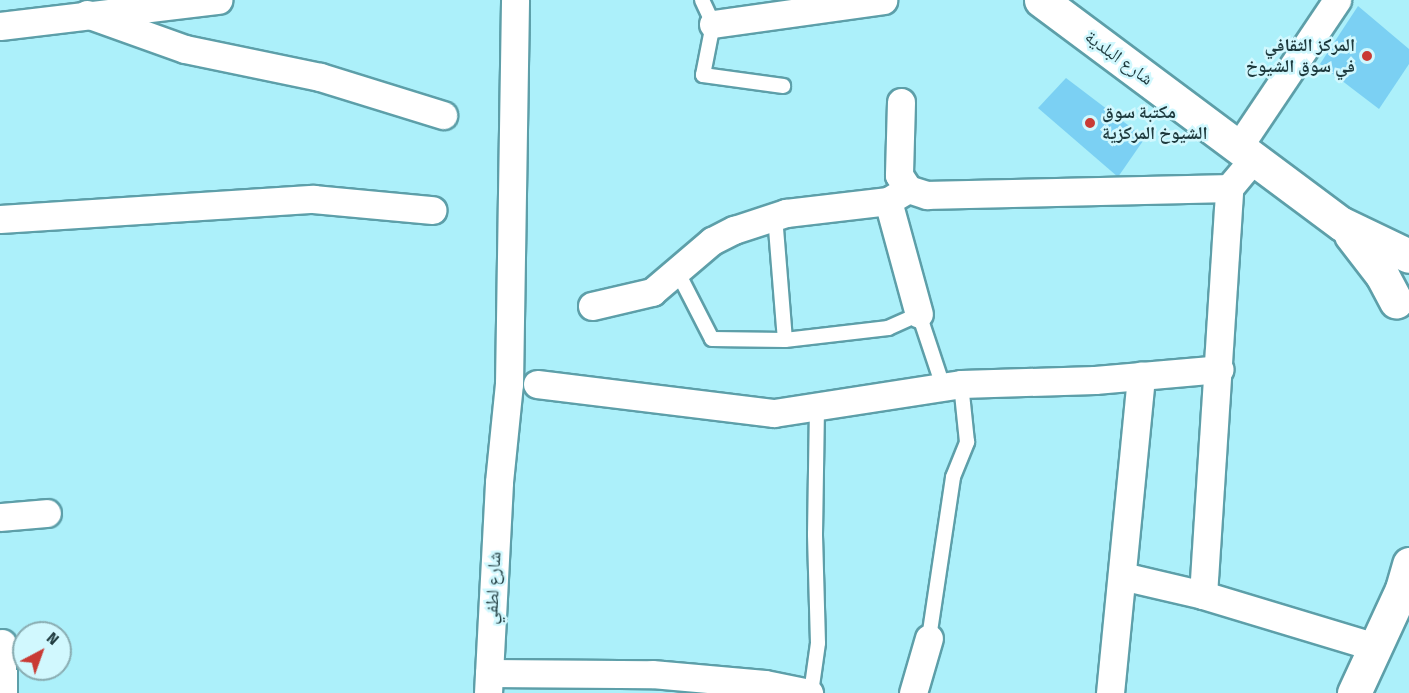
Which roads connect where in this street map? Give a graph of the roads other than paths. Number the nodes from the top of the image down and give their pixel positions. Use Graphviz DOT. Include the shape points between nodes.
graph roads {
  1 [pos="218,0"];
  2 [pos="515,0"];
  3 [pos="702,0"];
  4 [pos="883,0"];
  5 [pos="1041,0"];
  6 [pos="1337,0"];
  7 [pos="87,14"];
  8 [pos="713,24"];
  9 [pos="0,26"];
  10 [pos="783,86"];
  11 [pos="901,102"];
  12 [pos="443,115"];
  13 [pos="1246,152"];
  14 [pos="1229,188"];
  15 [pos="898,195"];
  16 [pos="432,210"];
  17 [pos="775,216"];
  18 [pos="0,219"];
  19 [pos="1342,224"];
  20 [pos="1409,256"];
  21 [pos="1409,262"];
  22 [pos="677,271"];
  23 [pos="592,306"];
  24 [pos="1404,312"];
  25 [pos="919,314"];
  26 [pos="785,340"];
  27 [pos="1220,369"];
  28 [pos="1141,376"];
  29 [pos="537,384"];
  30 [pos="952,385"];
  31 [pos="817,405"];
  32 [pos="47,513"];
  33 [pos="0,517"];
  34 [pos="1409,564"];
  35 [pos="1122,576"];
  36 [pos="1203,595"];
  37 [pos="929,638"];
  38 [pos="2,643"];
  39 [pos="1375,647"];
  40 [pos="488,683"];
  41 [pos="3,693"];
  42 [pos="810,693"];
  43 [pos="913,693"];
  44 [pos="1110,693"];
  45 [pos="1354,693"];
  1 -- 7 [label="street"];
  2 -- 40 [label="street, شارع لطفي" via="509,384 499,482"];
  3 -- 8 [label="lane"];
  4 -- 8 [label="street"];
  5 -- 13 [label="main road, شارع البلدية"];
  6 -- 13 [label="street"];
  7 -- 9 [label="street"];
  7 -- 12 [label="street" via="185,49 320,77"];
  8 -- 10 [label="lane" via="703,75"];
  11 -- 15 [label="street"];
  13 -- 14 [label="street"];
  13 -- 19 [label="main road, شارع البلدية"];
  14 -- 15 [label="street"];
  14 -- 27 [label="street"];
  15 -- 17 [label="street"];
  15 -- 25 [label="street"];
  16 -- 18 [label="street" via="313,200"];
  17 -- 22 [label="street" via="712,241"];
  17 -- 26 [label="lane"];
  19 -- 20 [label="main road, شارع البلدية"];
  19 -- 24 [label="main road, شارع البلدية" via="1372,261"];
  21 -- 24 [label="main road" via="1394,282"];
  22 -- 23 [label="street" via="652,292"];
  22 -- 26 [label="lane" via="712,339"];
  25 -- 26 [label="lane" via="888,328"];
  25 -- 30 [label="lane"];
  27 -- 28 [label="street"];
  27 -- 36 [label="street"];
  28 -- 30 [label="street"];
  28 -- 35 [label="street"];
  29 -- 31 [label="street" via="774,412"];
  30 -- 31 [label="street"];
  30 -- 37 [label="lane" via="967,442 953,477"];
  31 -- 42 [label="lane" via="814,534 818,643"];
  32 -- 33 [label="street"];
  34 -- 39 [label="main road"];
  35 -- 36 [label="street"];
  35 -- 44 [label="street"];
  36 -- 39 [label="street"];
  37 -- 43 [label="street"];
  38 -- 41 [label="street"];
  39 -- 45 [label="main road"];
  40 -- 42 [label="street" via="652,674 765,684"];
}
